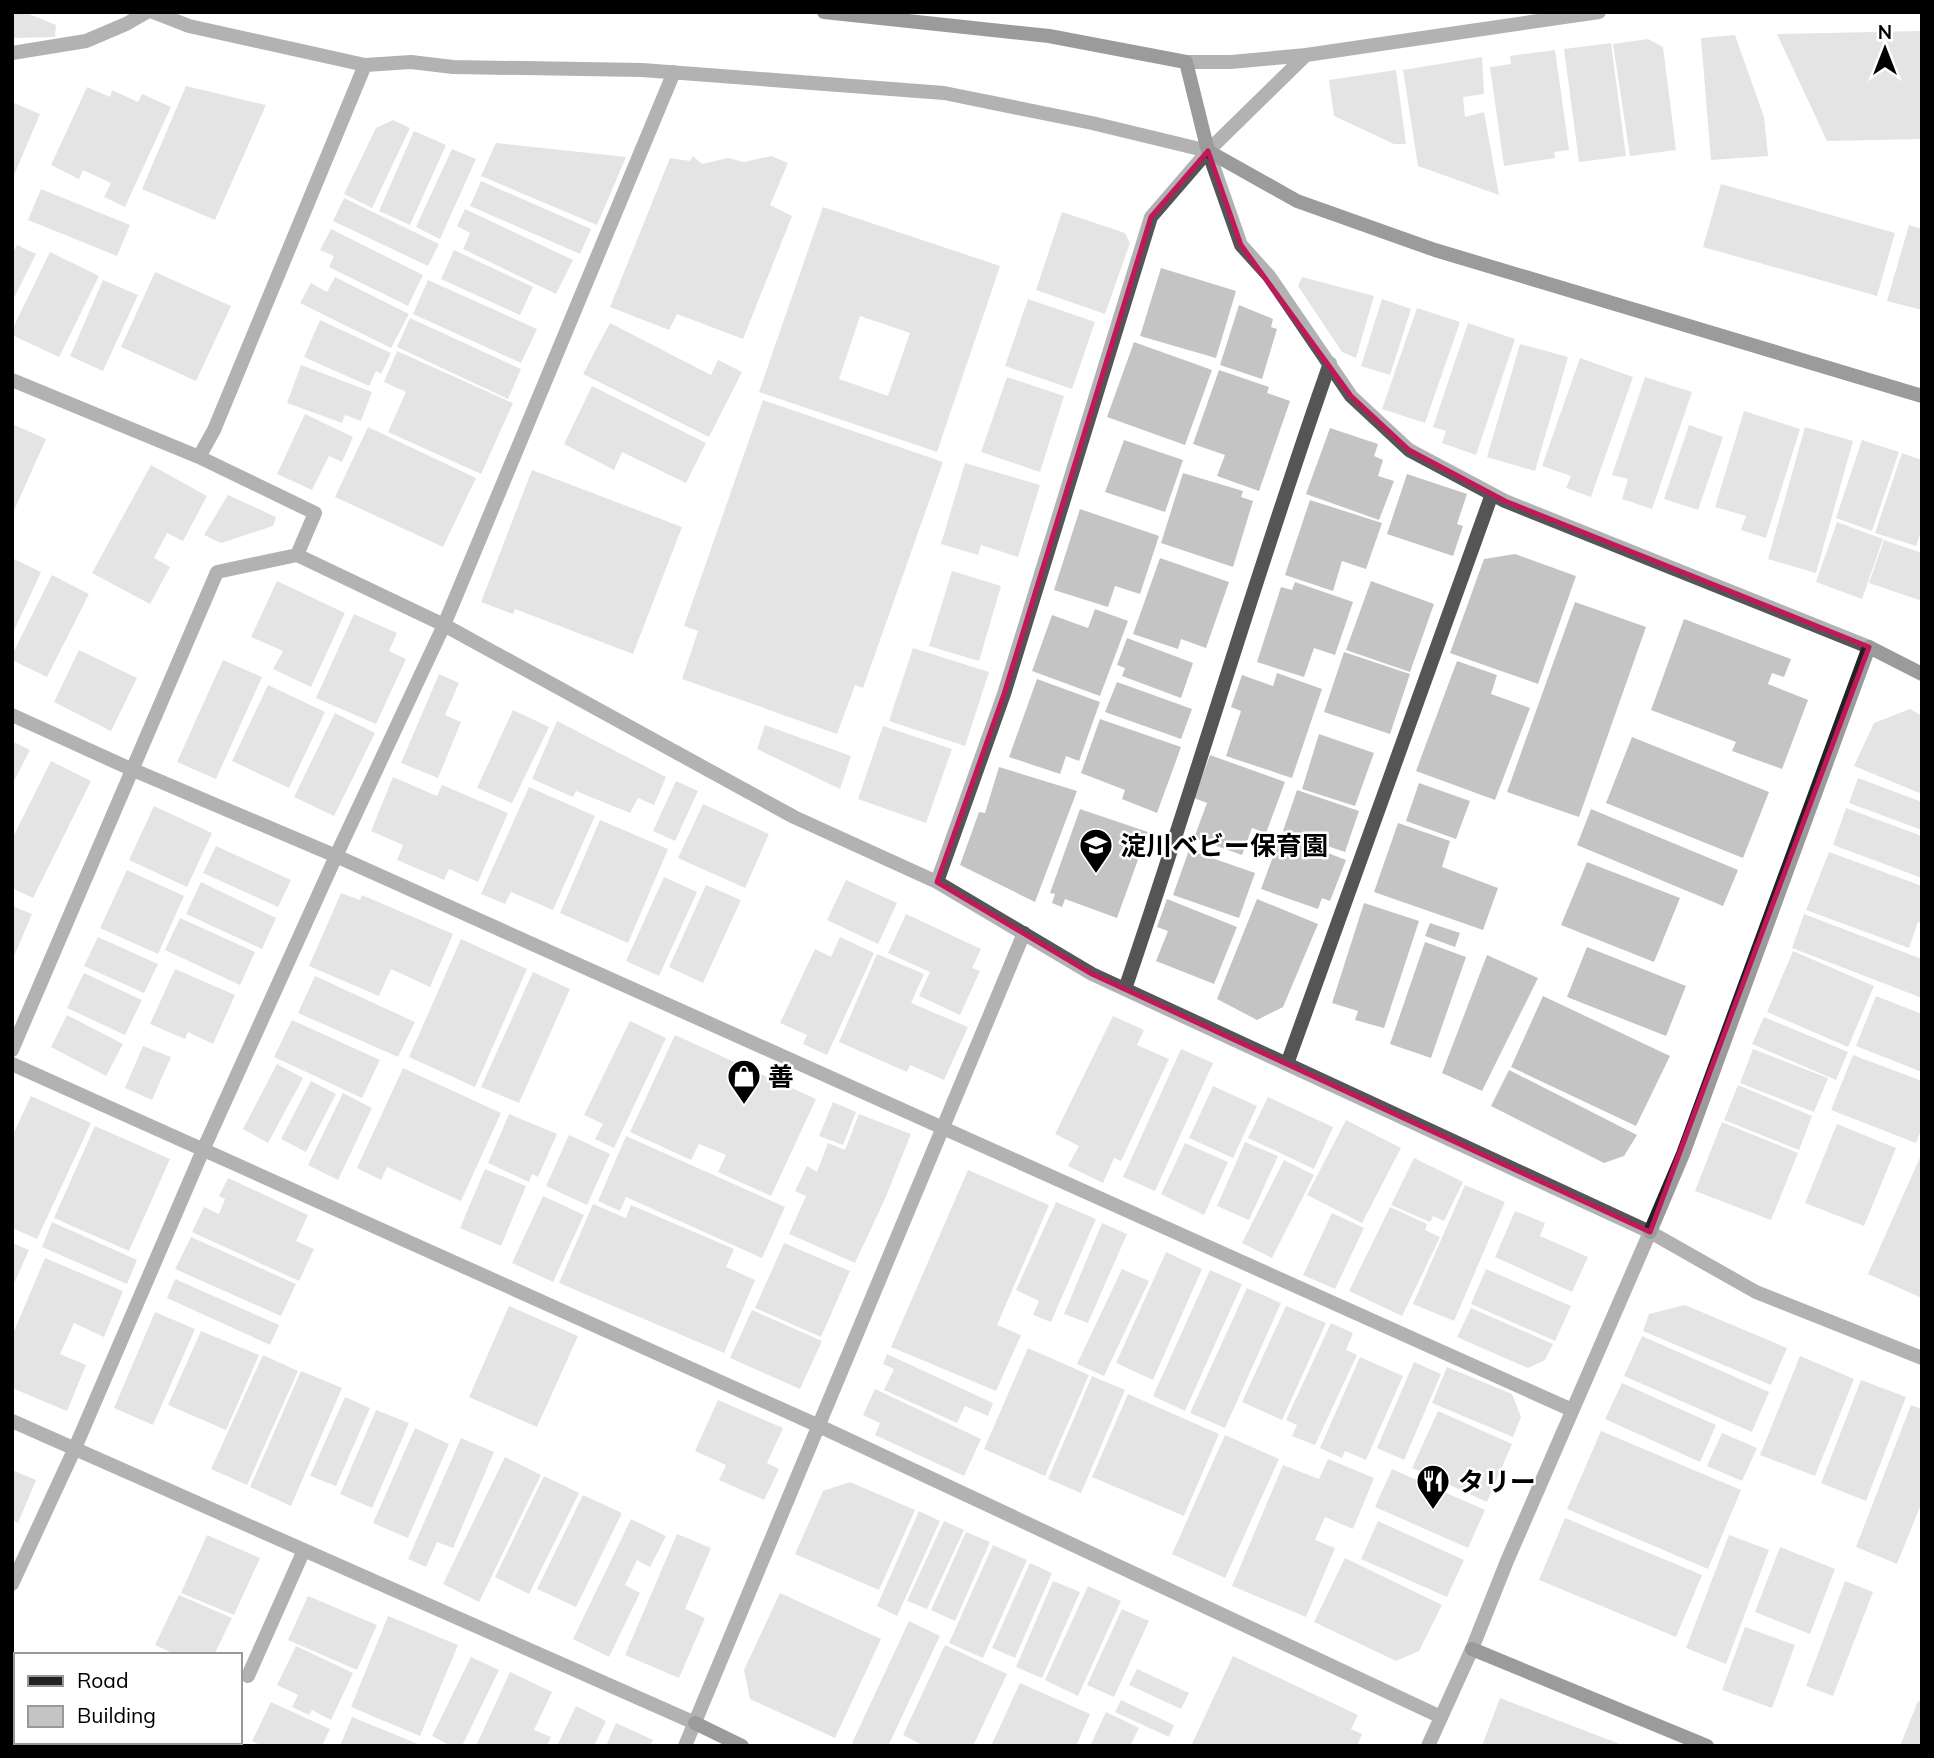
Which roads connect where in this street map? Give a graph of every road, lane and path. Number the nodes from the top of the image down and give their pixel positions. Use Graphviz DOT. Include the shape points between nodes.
graph roads {
  1 [pos="147,12"];
  2 [pos="153,12"];
  3 [pos="824,12"];
  4 [pos="1599,12"];
  5 [pos="12,52"];
  6 [pos="1306,55"];
  7 [pos="1186,62"];
  8 [pos="365,65"];
  9 [pos="674,72"];
  10 [pos="1208,150"];
  11 [pos="1329,363"];
  12 [pos="12,380"];
  13 [pos="1922,396"];
  14 [pos="200,457"];
  15 [pos="1492,494"];
  16 [pos="297,555"];
  17 [pos="444,625"];
  18 [pos="1868,647"];
  19 [pos="1922,674"];
  20 [pos="12,715"];
  21 [pos="131,769"];
  22 [pos="336,856"];
  23 [pos="937,882"];
  24 [pos="1024,933"];
  25 [pos="1125,989"];
  26 [pos="12,1050"];
  27 [pos="12,1064"];
  28 [pos="1287,1064"];
  29 [pos="944,1127"];
  30 [pos="203,1150"];
  31 [pos="1650,1232"];
  32 [pos="1922,1357"];
  33 [pos="1572,1410"];
  34 [pos="12,1421"];
  35 [pos="819,1426"];
  36 [pos="75,1448"];
  37 [pos="304,1550"];
  38 [pos="12,1584"];
  39 [pos="1472,1649"];
  40 [pos="247,1676"];
  41 [pos="1441,1717"];
  42 [pos="695,1723"];
  43 [pos="685,1746"];
  44 [pos="742,1746"];
  45 [pos="1428,1746"];
  46 [pos="1707,1746"];
  1 -- 5 [label="street" via="86,41"];
  2 -- 8 [label="street" via="189,26"];
  3 -- 7 [label="street" via="1049,36"];
  4 -- 6 [label="street"];
  6 -- 7 [label="street"];
  6 -- 10 [label="street"];
  7 -- 10 [label="street"];
  8 -- 9 [label="street" via="411,62"];
  8 -- 14 [label="street"];
  9 -- 10 [label="street" via="944,93"];
  9 -- 17 [label="street"];
  10 -- 11 [label="street" via="1241,245 1269,276"];
  10 -- 13 [label="street" via="1297,201 1435,250"];
  10 -- 23 [label="street" via="1151,218 1004,694"];
  11 -- 15 [label="street" via="1351,396 1409,450"];
  11 -- 25 [label="street"];
  12 -- 14 [label="street"];
  14 -- 16 [label="street" via="315,513"];
  15 -- 18 [label="street"];
  15 -- 28 [label="street"];
  16 -- 17 [label="street"];
  16 -- 21 [label="street" via="217,572"];
  17 -- 22 [label="street"];
  17 -- 23 [label="street" via="772,806"];
  18 -- 19 [label="street"];
  18 -- 31 [label="street" via="1683,1154"];
  20 -- 21 [label="street"];
  21 -- 22 [label="street"];
  21 -- 26 [label="street"];
  22 -- 29 [label="street"];
  22 -- 30 [label="street"];
  23 -- 24 [label="street"];
  24 -- 25 [label="street"];
  24 -- 29 [label="street"];
  25 -- 28 [label="street"];
  27 -- 30 [label="street"];
  28 -- 31 [label="street"];
  29 -- 33 [label="street"];
  29 -- 35 [label="street"];
  30 -- 35 [label="street"];
  30 -- 36 [label="street"];
  31 -- 32 [label="street" via="1756,1292"];
  31 -- 33 [label="street"];
  33 -- 39 [label="street"];
  34 -- 36 [label="street"];
  35 -- 41 [label="street"];
  35 -- 42 [label="street"];
  36 -- 37 [label="street"];
  36 -- 38 [label="street"];
  37 -- 40 [label="street"];
  37 -- 42 [label="street"];
  39 -- 41 [label="street"];
  39 -- 46 [label="street"];
  41 -- 45 [label="street"];
  42 -- 43 [label="street"];
  42 -- 44 [label="street"];
}
